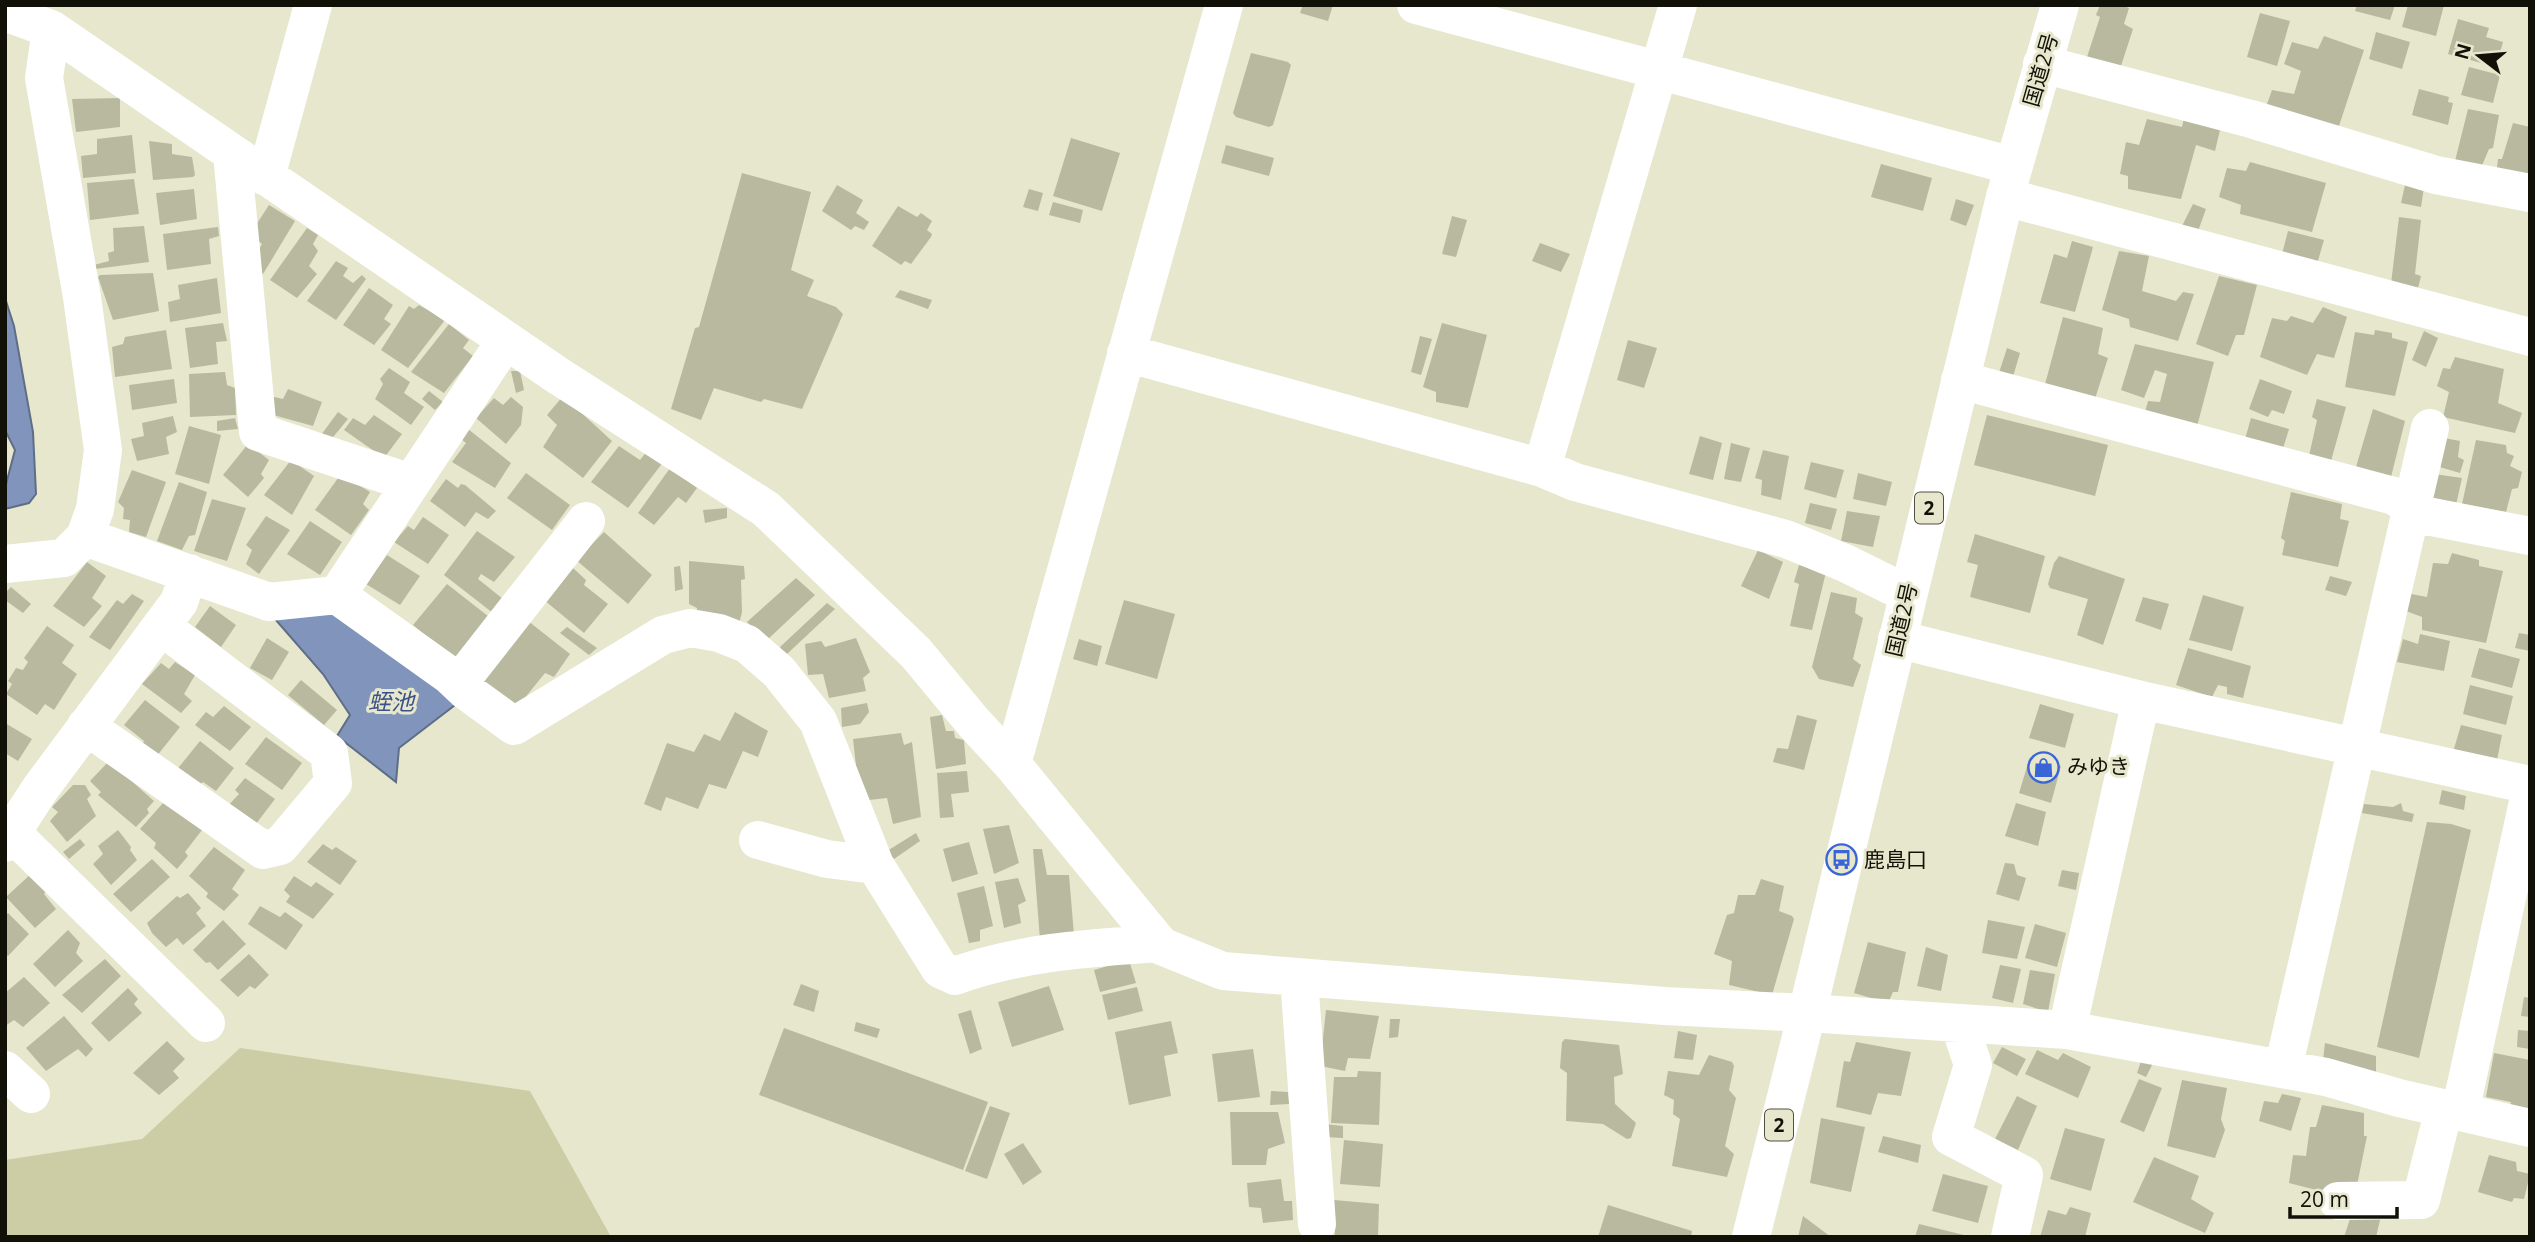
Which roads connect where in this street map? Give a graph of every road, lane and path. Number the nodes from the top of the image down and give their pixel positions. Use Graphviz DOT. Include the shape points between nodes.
graph roads {
  1 [pos="313,5"];
  2 [pos="1224,5"];
  3 [pos="1416,5"];
  4 [pos="1678,5"];
  5 [pos="2060,5"];
  6 [pos="5,12"];
  7 [pos="51,29"];
  8 [pos="2042,64"];
  9 [pos="1660,71"];
  10 [pos="232,154"];
  11 [pos="266,177"];
  12 [pos="2009,182"];
  13 [pos="2530,192"];
  14 [pos="2530,337"];
  15 [pos="506,340"];
  16 [pos="1126,353"];
  17 [pos="1961,380"];
  18 [pos="2430,428"];
  19 [pos="1542,468"];
  20 [pos="411,483"];
  21 [pos="2412,507"];
  22 [pos="586,521"];
  23 [pos="2530,536"];
  24 [pos="85,537"];
  25 [pos="5,564"];
  26 [pos="189,573"];
  27 [pos="1908,594"];
  28 [pos="337,595"];
  29 [pos="161,626"];
  30 [pos="1897,639"];
  31 [pos="449,675"];
  32 [pos="2141,700"];
  33 [pos="86,726"];
  34 [pos="2357,747"];
  35 [pos="1012,764"];
  36 [pos="2530,785"];
  37 [pos="2530,793"];
  38 [pos="8,838"];
  39 [pos="758,840"];
  40 [pos="875,865"];
  41 [pos="1159,943"];
  42 [pos="1299,978"];
  43 [pos="1807,1013"];
  44 [pos="182,1014"];
  45 [pos="1959,1023"];
  46 [pos="2067,1030"];
  47 [pos="2283,1069"];
  48 [pos="2452,1110"];
  49 [pos="2530,1128"];
  50 [pos="2338,1201"];
  51 [pos="1317,1224"];
  52 [pos="1751,1237"];
  53 [pos="2010,1237"];
  1 -- 11 [label="main road"];
  2 -- 16 [label="main road"];
  3 -- 9 [label="main road"];
  4 -- 9 [label="main road"];
  5 -- 8 [label="main road, 国道2号 / 2"];
  6 -- 7 [label="main road"];
  7 -- 10 [label="main road"];
  7 -- 24 [label="main road" via="44,78 103,450"];
  8 -- 12 [label="main road, 国道2号 / 2"];
  8 -- 13 [label="main road" via="2251,119 2436,175"];
  9 -- 12 [label="main road"];
  9 -- 19 [label="main road"];
  10 -- 11 [label="main road"];
  10 -- 20 [label="main road" via="258,432"];
  11 -- 15 [label="main road"];
  12 -- 14 [label="main road"];
  12 -- 17 [label="main road, 国道2号 / 2"];
  15 -- 20 [label="main road"];
  15 -- 35 [label="main road" via="766,509 916,653"];
  16 -- 19 [label="main road"];
  16 -- 35 [label="main road"];
  17 -- 21 [label="main road" via="2394,496"];
  17 -- 27 [label="main road, 国道2号 / 2"];
  18 -- 21 [label="main road"];
  19 -- 27 [label="main road" via="1575,482 1786,539"];
  20 -- 28 [label="main road"];
  21 -- 23 [label="main road" via="2427,516"];
  21 -- 34 [label="main road"];
  22 -- 31 [label="main road" via="466,674"];
  24 -- 25 [label="main road" via="64,558"];
  24 -- 26 [label="main road"];
  26 -- 28 [label="main road" via="269,602"];
  26 -- 29 [label="main road" via="179,602"];
  27 -- 30 [label="main road, 国道2号 / 2"];
  28 -- 31 [label="main road"];
  29 -- 33 [label="main road"];
  29 -- 33 [label="main road" via="329,753 333,783 280,846 263,850"];
  30 -- 32 [label="main road"];
  30 -- 43 [label="main road, 国道2号 / 2"];
  31 -- 40 [label="main road" via="514,726 663,635 690,628 747,644 779,672 818,721"];
  32 -- 34 [label="main road"];
  32 -- 46 [label="main road"];
  33 -- 38 [label="main road"];
  34 -- 36 [label="main road"];
  34 -- 47 [label="main road"];
  35 -- 41 [label="main road"];
  37 -- 48 [label="main road"];
  38 -- 44 [label="main road"];
  39 -- 40 [label="main road" via="827,859"];
  40 -- 41 [label="main road" via="940,970 956,976 1068,950"];
  41 -- 42 [label="main road" via="1223,971"];
  42 -- 43 [label="main road"];
  42 -- 51 [label="main road"];
  43 -- 45 [label="main road"];
  43 -- 52 [label="main road, 国道2号 / 2"];
  45 -- 46 [label="main road"];
  45 -- 53 [label="main road" via="1973,1065 1951,1137 2024,1175"];
  46 -- 47 [label="main road"];
  47 -- 48 [label="main road"];
  48 -- 49 [label="main road"];
  48 -- 50 [label="main road" via="2421,1200"];
}
